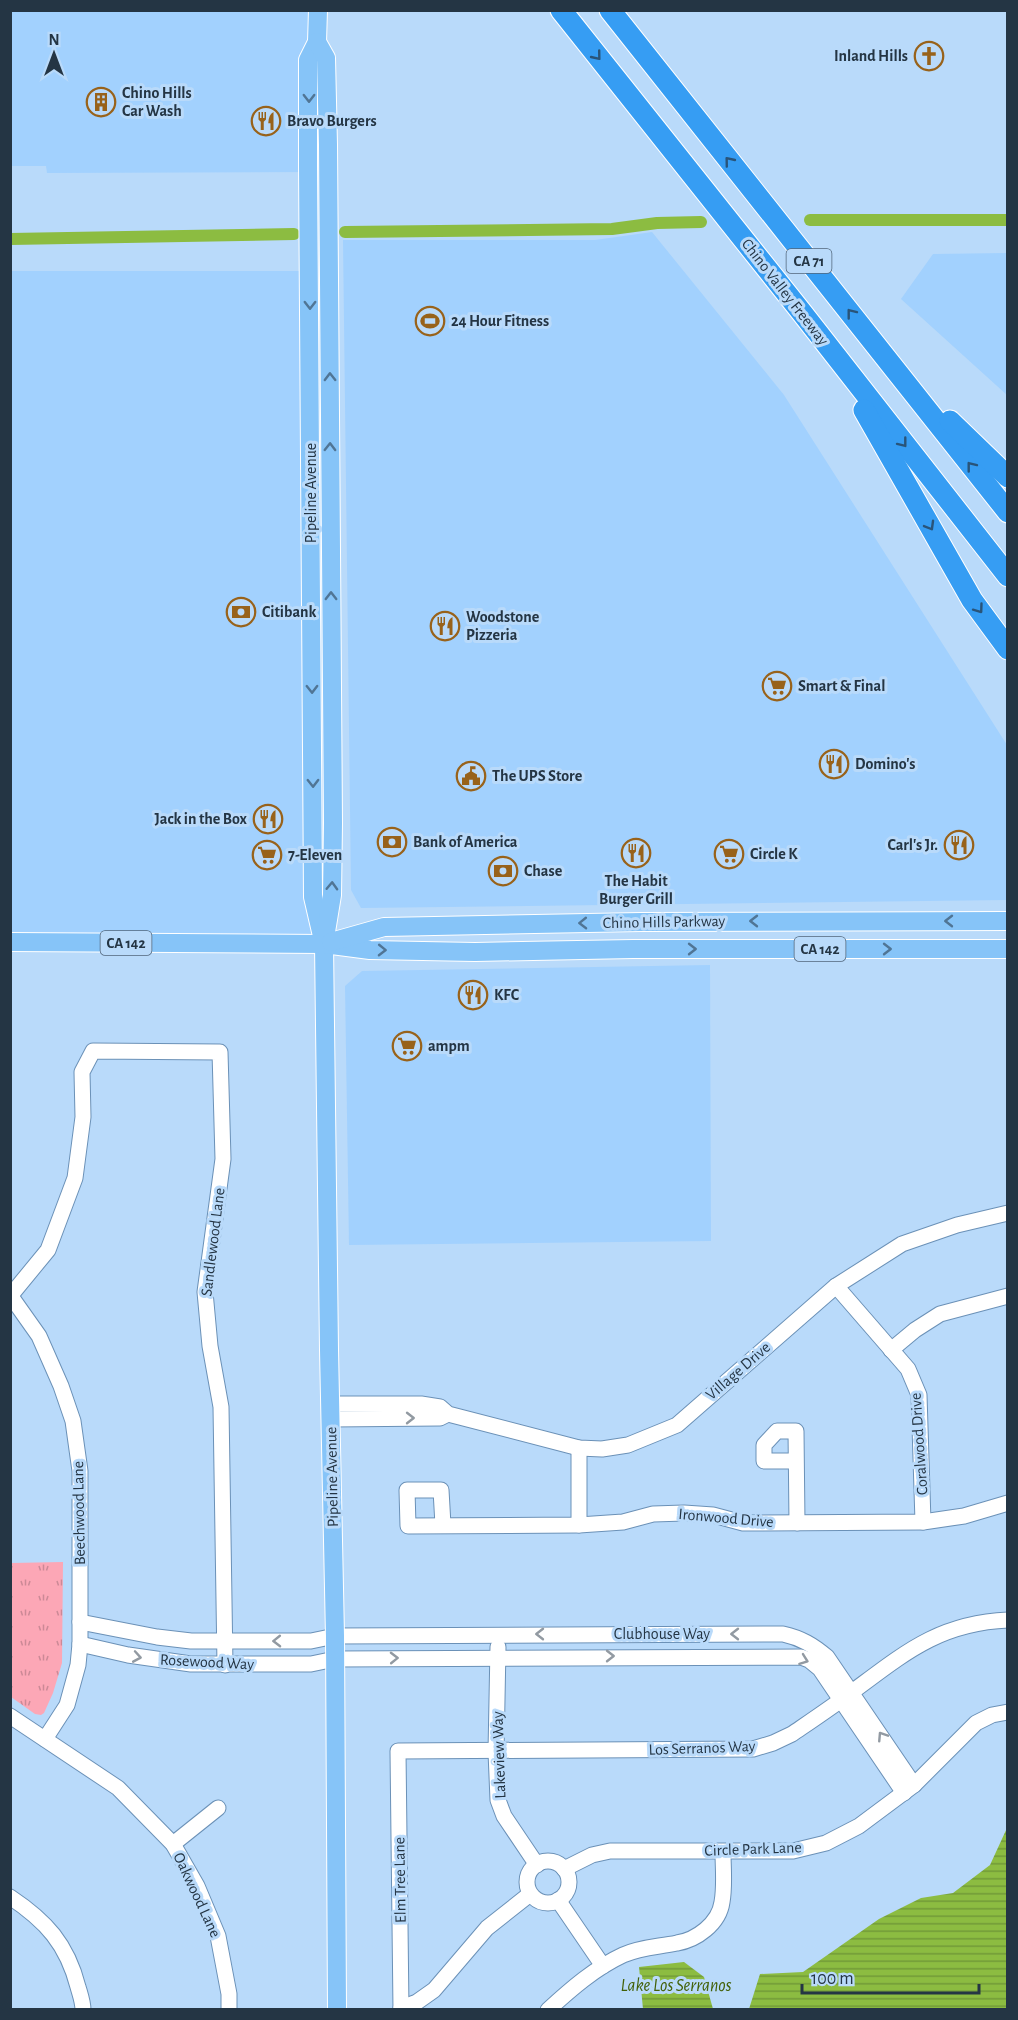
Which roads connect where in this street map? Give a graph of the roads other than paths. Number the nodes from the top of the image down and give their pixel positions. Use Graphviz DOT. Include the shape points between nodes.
graph roads {
  1 [pos="318,10"];
  2 [pos="561,10"];
  3 [pos="610,10"];
  4 [pos="317,42"];
  5 [pos="829,347"];
  6 [pos="891,365"];
  7 [pos="1008,477"];
  8 [pos="1008,512"];
  9 [pos="1008,576"];
  10 [pos="1008,648"];
  11 [pos="1008,921"];
  12 [pos="10,942"];
  13 [pos="324,944"];
  14 [pos="1008,949"];
  15 [pos="1008,1213"];
  16 [pos="836,1286"];
  17 [pos="11,1295"];
  18 [pos="1008,1296"];
  19 [pos="891,1350"];
  20 [pos="331,1411"];
  21 [pos="579,1448"];
  22 [pos="796,1461"];
  23 [pos="1008,1503"];
  24 [pos="923,1522"];
  25 [pos="797,1523"];
  26 [pos="443,1525"];
  27 [pos="579,1525"];
  28 [pos="1008,1620"];
  29 [pos="80,1622"];
  30 [pos="499,1635"];
  31 [pos="335,1636"];
  32 [pos="225,1642"];
  33 [pos="80,1644"];
  34 [pos="498,1657"];
  35 [pos="335,1659"];
  36 [pos="225,1665"];
  37 [pos="847,1696"];
  38 [pos="1008,1712"];
  39 [pos="10,1716"];
  40 [pos="45,1739"];
  41 [pos="398,1751"];
  42 [pos="496,1752"];
  43 [pos="909,1789"];
  44 [pos="218,1808"];
  45 [pos="173,1844"];
  46 [pos="723,1851"];
  47 [pos="537,1865"];
  48 [pos="564,1869"];
  49 [pos="530,1894"];
  50 [pos="10,1897"];
  51 [pos="558,1900"];
  52 [pos="603,1966"];
  53 [pos="401,2009"];
  54 [pos="83,2010"];
  55 [pos="229,2010"];
  56 [pos="337,2010"];
  57 [pos="548,2010"];
  1 -- 4 [label="main road, Pipeline Avenue"];
  2 -- 5 [label="highway, Chino Valley Freeway / CA 71, one-way"];
  6 -- 3 [label="highway, CA 71, one-way"];
  13 -- 4 [label="main road, Pipeline Avenue, one-way" via="332,895 333,849 326,58"];
  4 -- 13 [label="main road, Pipeline Avenue, one-way" via="308,60 313,897"];
  5 -- 9 [label="highway, Chino Valley Freeway / CA 71, one-way"];
  5 -- 10 [label="highway, one-way" via="972,600"];
  6 -- 7 [label="highway"];
  8 -- 6 [label="highway, CA 71, one-way"];
  11 -- 13 [label="main road, Chino Hills Parkway / CA 142, one-way" via="384,927"];
  12 -- 13 [label="main road, Chino Hills Parkway / CA 142"];
  13 -- 14 [label="main road, Chino Hills Parkway / CA 142, one-way" via="370,950 476,951"];
  13 -- 20 [label="main road, Pipeline Avenue"];
  15 -- 16 [label="street, Village Drive" via="902,1244"];
  16 -- 19 [label="street, Coralwood Drive"];
  16 -- 21 [label="street, Village Drive" via="677,1425 628,1445"];
  17 -- 29 [label="street, Beechwood Lane" via="39,1336 73,1421 80,1471"];
  17 -- 32 [label="street, Sandlewood Lane" via="48,1250 75,1178 83,1117 82,1072 93,1051 220,1052 224,1159 205,1292 221,1407"];
  18 -- 19 [label="street" via="940,1314"];
  19 -- 24 [label="street, Coralwood Drive" via="908,1369 919,1395"];
  20 -- 21 [label="street, Village Drive" via="379,1411 421,1404"];
  20 -- 31 [label="main road, Pipeline Avenue"];
  21 -- 27 [label="street"];
  22 -- 25 [label="street"];
  23 -- 24 [label="street, Ironwood Drive"];
  24 -- 25 [label="street, Ironwood Drive"];
  25 -- 27 [label="street, Ironwood Drive" via="743,1522 684,1513"];
  26 -- 27 [label="street, Ironwood Drive"];
  28 -- 37 [label="street, Los Serranos Way" via="972,1623 930,1638"];
  29 -- 32 [label="street, Rosewood Way" via="157,1637"];
  29 -- 33 [label="street, Beechwood Lane"];
  30 -- 31 [label="street, Clubhouse Way"];
  30 -- 34 [label="street, Lakeview Way"];
  37 -- 30 [label="street, Clubhouse Way, one-way" via="820,1650 800,1638 783,1634"];
  31 -- 32 [label="street, Rosewood Way, one-way" via="311,1641"];
  31 -- 35 [label="main road, Pipeline Avenue"];
  32 -- 36 [label="street, Sandlewood Lane"];
  33 -- 36 [label="street, Rosewood Way, one-way" via="157,1660"];
  33 -- 40 [label="street, Beechwood Lane" via="67,1705"];
  35 -- 34 [label="street, Clubhouse Way, one-way"];
  34 -- 37 [label="street, Clubhouse Way, one-way" via="793,1656 815,1664"];
  34 -- 42 [label="street, Lakeview Way"];
  35 -- 36 [label="street, Rosewood Way" via="311,1664"];
  35 -- 56 [label="main road, Pipeline Avenue"];
  37 -- 42 [label="street, Los Serranos Way" via="792,1734 753,1749"];
  37 -- 43 [label="street, Clubhouse Way"];
  38 -- 43 [label="street, Circle Park Lane" via="992,1714 976,1723"];
  39 -- 40 [label="street, Oakwood Lane"];
  40 -- 45 [label="street, Oakwood Lane" via="118,1788"];
  41 -- 42 [label="street, Los Serranos Way"];
  41 -- 53 [label="street, Elm Tree Lane"];
  42 -- 47 [label="street, Lakeview Way" via="498,1800 504,1816"];
  43 -- 46 [label="street, Circle Park Lane" via="859,1826 826,1843 793,1851"];
  44 -- 45 [label="street"];
  45 -- 55 [label="street, Oakwood Lane" via="197,1886 218,1936"];
  46 -- 48 [label="street, Circle Park Lane" via="610,1851"];
  46 -- 52 [label="street" via="722,1905 711,1925 691,1940 646,1947"];
  47 -- 48 [label="street" via="554,1863"];
  47 -- 49 [label="street" via="528,1878"];
  48 -- 51 [label="street" via="568,1886"];
  49 -- 51 [label="street" via="543,1902"];
  49 -- 53 [label="street" via="487,1929 434,1990"];
  50 -- 54 [label="street" via="34,1913 65,1951 74,1969"];
  51 -- 52 [label="street"];
  52 -- 57 [label="street"];
}
